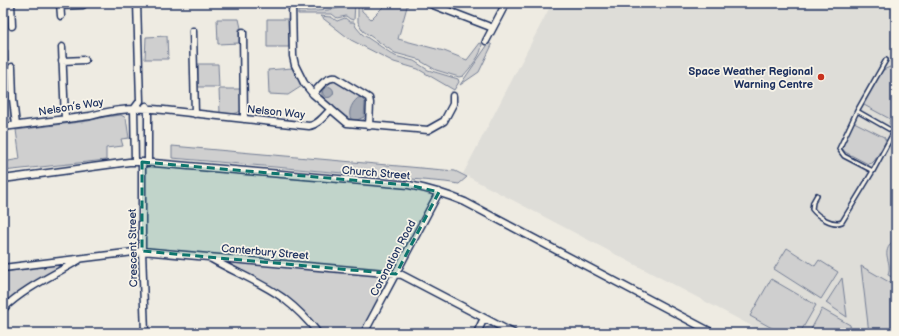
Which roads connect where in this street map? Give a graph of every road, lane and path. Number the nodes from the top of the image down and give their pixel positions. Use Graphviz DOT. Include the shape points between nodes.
graph roads {
  1 [pos="11,3"];
  2 [pos="137,3"];
  3 [pos="292,3"];
  4 [pos="428,3"];
  5 [pos="506,3"];
  6 [pos="60,5"];
  7 [pos="84,5"];
  8 [pos="61,16"];
  9 [pos="12,26"];
  10 [pos="493,28"];
  11 [pos="192,31"];
  12 [pos="243,32"];
  13 [pos="486,42"];
  14 [pos="62,47"];
  15 [pos="85,60"];
  16 [pos="886,60"];
  17 [pos="62,61"];
  18 [pos="12,68"];
  19 [pos="313,94"];
  20 [pos="453,96"];
  21 [pos="140,101"];
  22 [pos="134,109"];
  23 [pos="145,109"];
  24 [pos="331,109"];
  25 [pos="857,111"];
  26 [pos="194,114"];
  27 [pos="65,119"];
  28 [pos="244,119"];
  29 [pos="16,125"];
  30 [pos="369,126"];
  31 [pos="3,127"];
  32 [pos="896,128"];
  33 [pos="894,132"];
  34 [pos="134,162"];
  35 [pos="145,162"];
  36 [pos="873,171"];
  37 [pos="3,178"];
  38 [pos="439,192"];
  39 [pos="817,195"];
  40 [pos="142,251"];
  41 [pos="209,257"];
  42 [pos="82,258"];
  43 [pos="3,268"];
  44 [pos="396,274"];
  45 [pos="3,309"];
  46 [pos="484,318"];
  47 [pos="145,333"];
  48 [pos="318,333"];
  49 [pos="364,333"];
  50 [pos="477,333"];
  51 [pos="512,333"];
  52 [pos="714,333"];
  1 -- 9 [label="street"];
  2 -- 21 [label="street"];
  3 -- 19 [label="street, Nelson Way" via="293,59 304,83"];
  4 -- 10 [label="street"];
  5 -- 10 [label="street"];
  6 -- 7 [label="street"];
  6 -- 8 [label="street"];
  10 -- 13 [label="street"];
  11 -- 26 [label="street"];
  12 -- 28 [label="street"];
  14 -- 17 [label="street"];
  15 -- 17 [label="street"];
  16 -- 25 [label="lane"];
  17 -- 27 [label="street"];
  18 -- 29 [label="street"];
  19 -- 24 [label="street, Nelson Way"];
  19 -- 30 [label="street" via="332,77 360,92 370,101"];
  20 -- 30 [label="street" via="453,104 446,119 431,129"];
  21 -- 22 [label="street"];
  21 -- 23 [label="street"];
  22 -- 23 [label="street, Nelson’s Way"];
  22 -- 27 [label="street, Nelson’s Way"];
  22 -- 34 [label="street"];
  23 -- 26 [label="street, Nelson Way"];
  23 -- 35 [label="street, Crescent Street"];
  24 -- 28 [label="street, Nelson Way" via="313,125"];
  24 -- 30 [label="street" via="347,123"];
  25 -- 33 [label="lane"];
  25 -- 36 [label="lane" via="839,149 844,156"];
  26 -- 28 [label="street, Nelson Way"];
  27 -- 29 [label="street, Nelson’s Way"];
  29 -- 31 [label="street, Nelson’s Way"];
  32 -- 33 [label="lane"];
  33 -- 36 [label="lane"];
  34 -- 35 [label="street, Church Street"];
  34 -- 37 [label="street, Church Street"];
  35 -- 38 [label="street, Church Street" via="409,185"];
  35 -- 40 [label="street, Crescent Street"];
  36 -- 39 [label="lane" via="846,217 839,224 815,213 812,209"];
  38 -- 44 [label="street, Coronation Road"];
  38 -- 52 [label="street, Church Street" via="465,202"];
  40 -- 41 [label="street, Canterbury Street"];
  40 -- 42 [label="street, Canterbury Street"];
  40 -- 47 [label="street, Crescent Street"];
  41 -- 44 [label="street, Canterbury Street"];
  41 -- 48 [label="street" via="284,298"];
  42 -- 43 [label="street, Canterbury Street"];
  42 -- 45 [label="street" via="31,288"];
  44 -- 46 [label="street, Canterbury Street"];
  44 -- 49 [label="street, Coronation Road"];
  46 -- 50 [label="street"];
  46 -- 51 [label="street, Canterbury Street"];
}
